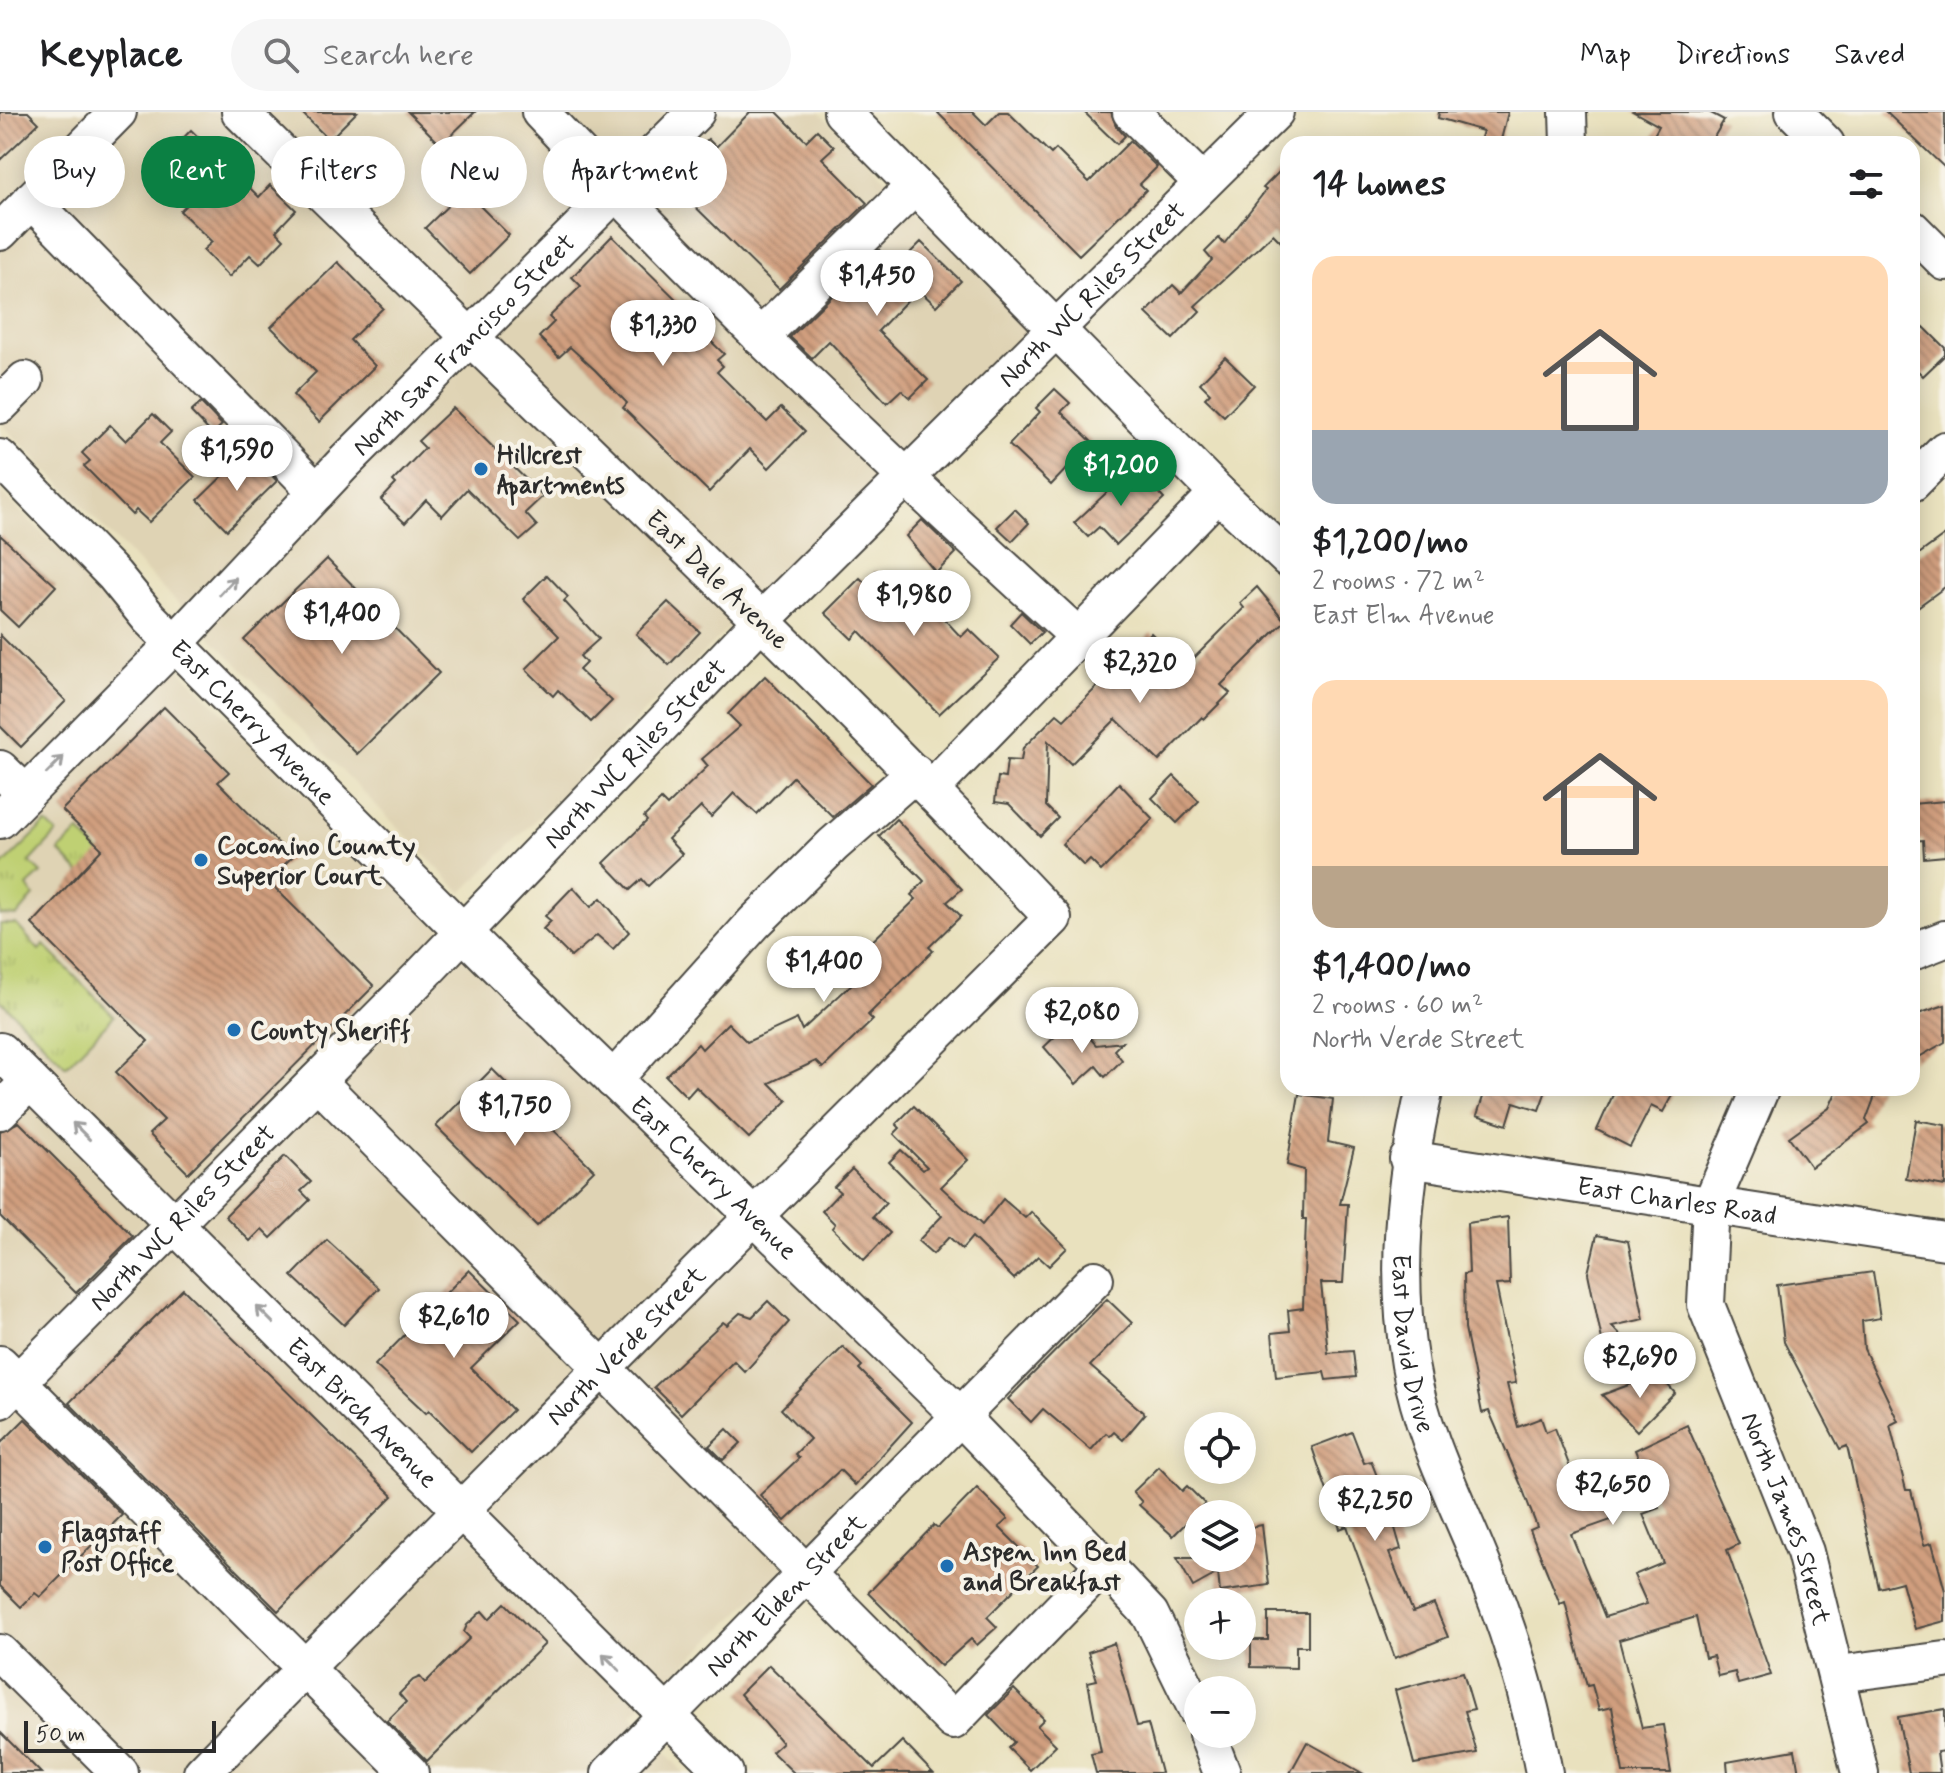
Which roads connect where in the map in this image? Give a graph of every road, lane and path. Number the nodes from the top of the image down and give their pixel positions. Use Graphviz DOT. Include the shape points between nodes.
graph roads {
  1 [pos="118,112"];
  2 [pos="240,112"];
  3 [pos="540,112"];
  4 [pos="696,112"];
  5 [pos="842,112"];
  6 [pos="1131,112"];
  7 [pos="1275,112"];
  8 [pos="1568,112"];
  9 [pos="1794,112"];
  10 [pos="94,136"];
  11 [pos="562,136"];
  12 [pos="672,136"];
  13 [pos="1569,136"];
  14 [pos="1818,136"];
  15 [pos="1203,183"];
  16 [pos="915,186"];
  17 [pos="24,207"];
  18 [pos="39,208"];
  19 [pos="599,208"];
  20 [pos="631,208"];
  21 [pos="0,232"];
  22 [pos="1920,237"];
  23 [pos="1945,262"];
  24 [pos="1055,329"];
  25 [pos="760,337"];
  26 [pos="468,339"];
  27 [pos="25,380"];
  28 [pos="0,405"];
  29 [pos="0,458"];
  30 [pos="905,479"];
  31 [pos="317,492"];
  32 [pos="1218,493"];
  33 [pos="1280,551"];
  34 [pos="762,620"];
  35 [pos="1079,637"];
  36 [pos="175,643"];
  37 [pos="0,769"];
  38 [pos="923,781"];
  39 [pos="26,794"];
  40 [pos="0,820"];
  41 [pos="1053,918"];
  42 [pos="464,932"];
  43 [pos="1945,939"];
  44 [pos="1920,949"];
  45 [pos="0,1051"];
  46 [pos="613,1080"];
  47 [pos="30,1081"];
  48 [pos="317,1081"];
  49 [pos="1423,1096"];
  50 [pos="1758,1096"];
  51 [pos="0,1111"];
  52 [pos="1408,1159"];
  53 [pos="1711,1204"];
  54 [pos="753,1218"];
  55 [pos="174,1224"];
  56 [pos="1945,1241"];
  57 [pos="1095,1279"];
  58 [pos="601,1368"];
  59 [pos="6,1382"];
  60 [pos="960,1416"];
  61 [pos="459,1508"];
  62 [pos="1104,1565"];
  63 [pos="806,1573"];
  64 [pos="0,1653"];
  65 [pos="1945,1660"];
  66 [pos="306,1670"];
  67 [pos="1838,1674"];
  68 [pos="1184,1683"];
  69 [pos="666,1718"];
  70 [pos="1212,1748"];
  71 [pos="120,1773"];
  72 [pos="202,1773"];
  73 [pos="410,1773"];
  74 [pos="610,1773"];
  75 [pos="725,1773"];
  76 [pos="1222,1773"];
  77 [pos="1544,1773"];
  78 [pos="1860,1773"];
  1 -- 10 [label="street"];
  2 -- 26 [label="street, East Dale Avenue"];
  3 -- 11 [label="street"];
  4 -- 12 [label="street, North San Francisco Street"];
  5 -- 16 [label="street"];
  6 -- 15 [label="street"];
  7 -- 15 [label="street, North WC Riles Street"];
  8 -- 13 [label="street"];
  9 -- 14 [label="street"];
  15 -- 24 [label="street, North WC Riles Street"];
  16 -- 24 [label="street"];
  16 -- 25 [label="street"];
  17 -- 21 [label="street"];
  18 -- 31 [label="street"];
  19 -- 26 [label="street, North San Francisco Street"];
  20 -- 25 [label="street"];
  22 -- 23 [label="street"];
  24 -- 30 [label="street, North WC Riles Street"];
  24 -- 32 [label="street"];
  25 -- 30 [label="street"];
  26 -- 31 [label="street, North San Francisco Street"];
  26 -- 34 [label="street, East Dale Avenue"];
  27 -- 28 [label="street"];
  29 -- 36 [label="street, East Cherry Avenue"];
  30 -- 34 [label="street, North WC Riles Street"];
  30 -- 35 [label="street"];
  36 -- 31 [label="street, North San Francisco Street, one-way"];
  32 -- 33 [label="street"];
  32 -- 35 [label="street"];
  34 -- 38 [label="street, East Dale Avenue"];
  34 -- 42 [label="street, North WC Riles Street"];
  35 -- 38 [label="street"];
  39 -- 36 [label="street, North San Francisco Street, one-way"];
  36 -- 42 [label="street, East Cherry Avenue"];
  37 -- 39 [label="street"];
  38 -- 41 [label="street, East Dale Avenue"];
  38 -- 46 [label="street" via="833,845 754,923"];
  39 -- 40 [label="street, North San Francisco Street"];
  41 -- 54 [label="street, North Verde Street"];
  42 -- 46 [label="street, East Cherry Avenue"];
  42 -- 48 [label="street, North WC Riles Street"];
  43 -- 44 [label="street"];
  45 -- 47 [label="street, East Birch Avenue"];
  46 -- 54 [label="street, East Cherry Avenue"];
  47 -- 51 [label="street"];
  55 -- 47 [label="street, East Birch Avenue, one-way"];
  48 -- 55 [label="street, North WC Riles Street"];
  48 -- 58 [label="street"];
  49 -- 52 [label="street, East David Drive"];
  50 -- 53 [label="street, North James Street"];
  52 -- 53 [label="street, East Charles Road"];
  52 -- 77 [label="street, East David Drive" via="1400,1253 1410,1365 1436,1459 1477,1550 1531,1705"];
  53 -- 56 [label="street, East Charles Road"];
  53 -- 67 [label="street, North James Street" via="1706,1305 1805,1552"];
  54 -- 58 [label="street, North Verde Street"];
  54 -- 60 [label="street, East Cherry Avenue"];
  55 -- 59 [label="street, North WC Riles Street"];
  61 -- 55 [label="street, East Birch Avenue, one-way"];
  57 -- 60 [label="street, North Elden Street"];
  58 -- 61 [label="street, North Verde Street"];
  58 -- 63 [label="street"];
  59 -- 66 [label="street"];
  60 -- 62 [label="street, East Cherry Avenue"];
  60 -- 63 [label="street, North Elden Street"];
  61 -- 66 [label="street, North Verde Street"];
  69 -- 61 [label="street, East Birch Avenue, one-way"];
  62 -- 63 [label="street" via="953,1721"];
  62 -- 68 [label="street, East Cherry Avenue" via="1150,1614"];
  63 -- 69 [label="street, North Elden Street"];
  64 -- 71 [label="street"];
  65 -- 67 [label="street"];
  66 -- 72 [label="street, North Verde Street"];
  66 -- 73 [label="street"];
  67 -- 78 [label="street, North James Street"];
  69 -- 74 [label="street, North Elden Street"];
  69 -- 75 [label="street, East Birch Avenue"];
  70 -- 76 [label="street"];
}
